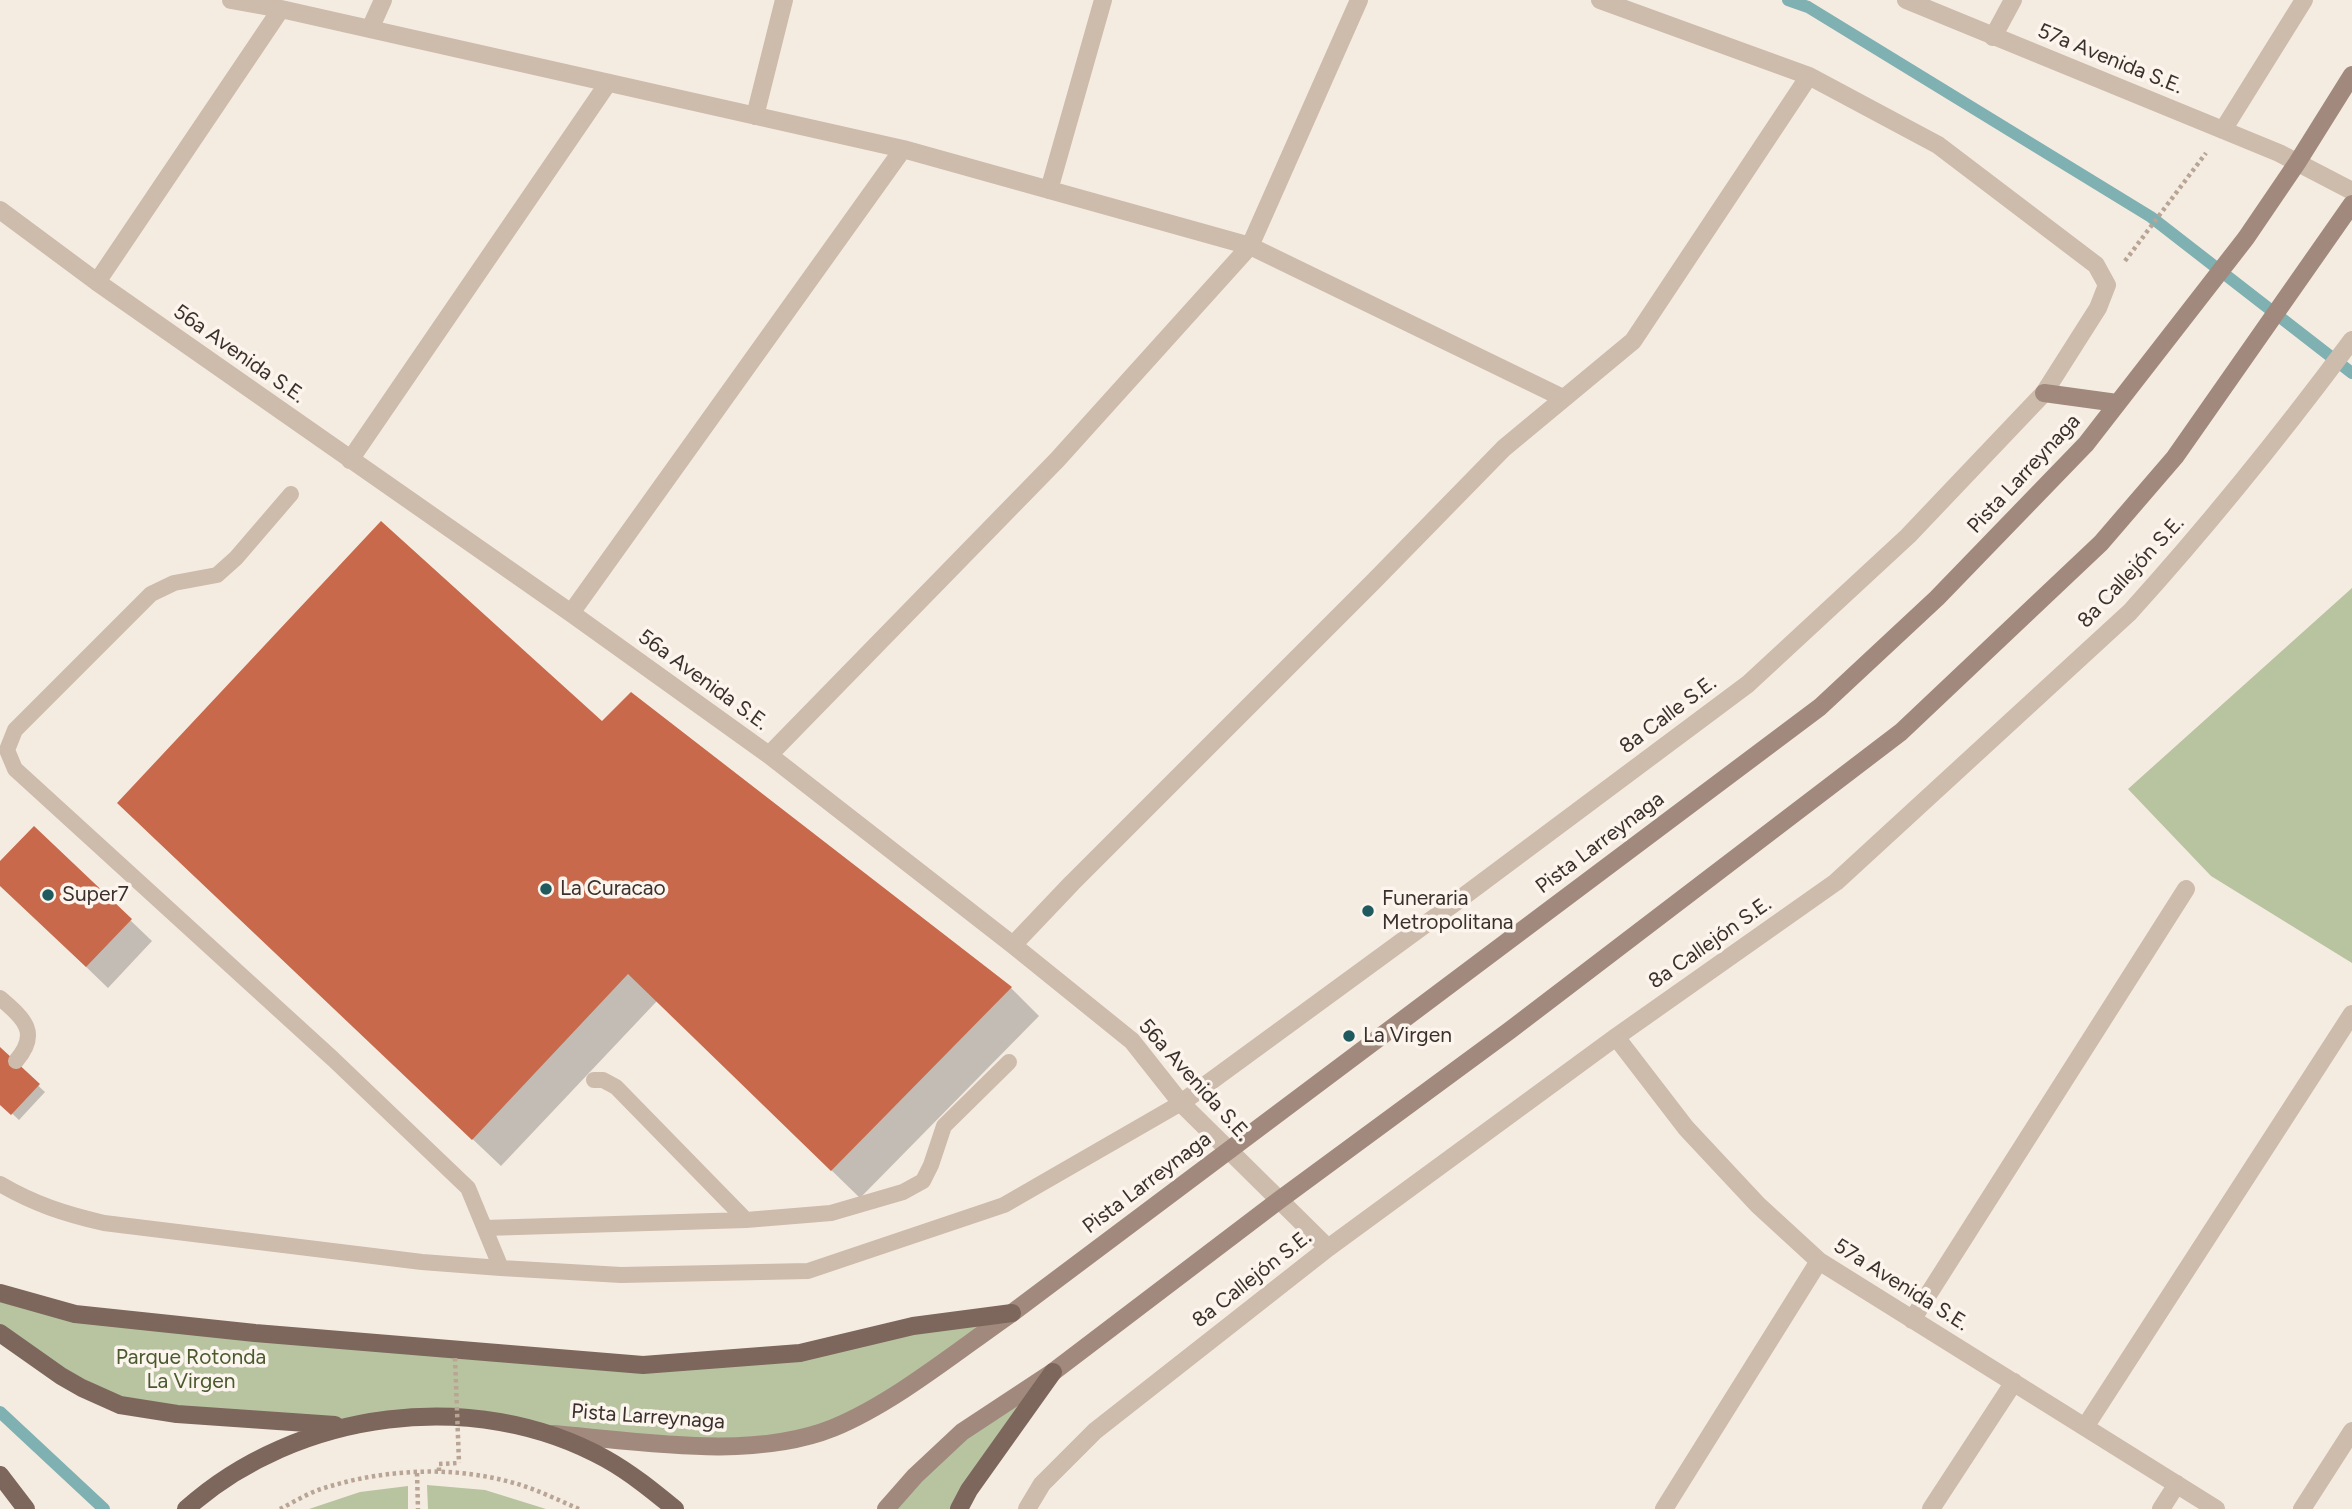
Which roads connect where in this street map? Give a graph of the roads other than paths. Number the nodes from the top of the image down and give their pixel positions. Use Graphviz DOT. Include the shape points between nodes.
graph roads {
  1 [pos="231,0"];
  2 [pos="383,0"];
  3 [pos="784,0"];
  4 [pos="1103,0"];
  5 [pos="1359,0"];
  6 [pos="1600,0"];
  7 [pos="1906,0"];
  8 [pos="2013,0"];
  9 [pos="2304,0"];
  10 [pos="281,9"];
  11 [pos="370,29"];
  12 [pos="1993,37"];
  13 [pos="2352,75"];
  14 [pos="1809,76"];
  15 [pos="608,83"];
  16 [pos="755,116"];
  17 [pos="2223,130"];
  18 [pos="902,149"];
  19 [pos="2297,163"];
  20 [pos="1049,190"];
  21 [pos="2352,191"];
  22 [pos="2352,204"];
  23 [pos="0,210"];
  24 [pos="1250,246"];
  25 [pos="97,282"];
  26 [pos="2352,341"];
  27 [pos="2043,393"];
  28 [pos="1563,398"];
  29 [pos="2118,403"];
  30 [pos="350,460"];
  31 [pos="291,494"];
  32 [pos="571,613"];
  33 [pos="769,755"];
  34 [pos="2186,889"];
  35 [pos="1013,945"];
  36 [pos="0,998"];
  37 [pos="2352,1014"];
  38 [pos="1616,1037"];
  39 [pos="16,1061"];
  40 [pos="1009,1062"];
  41 [pos="594,1080"];
  42 [pos="1181,1103"];
  43 [pos="1227,1151"];
  44 [pos="0,1184"];
  45 [pos="1278,1201"];
  46 [pos="746,1220"];
  47 [pos="485,1228"];
  48 [pos="1328,1248"];
  49 [pos="1819,1261"];
  50 [pos="501,1268"];
  51 [pos="0,1293"];
  52 [pos="1012,1314"];
  53 [pos="1912,1320"];
  54 [pos="0,1333"];
  55 [pos="1053,1372"];
  56 [pos="2014,1382"];
  57 [pos="349,1426"];
  58 [pos="2085,1427"];
  59 [pos="2352,1431"];
  60 [pos="547,1434"];
  61 [pos="0,1475"];
  62 [pos="2177,1484"];
  63 [pos="26,1509"];
  64 [pos="186,1509"];
  65 [pos="675,1509"];
  66 [pos="886,1509"];
  67 [pos="958,1509"];
  68 [pos="1027,1509"];
  69 [pos="1664,1509"];
  70 [pos="1931,1509"];
  71 [pos="2161,1509"];
  72 [pos="2216,1509"];
  73 [pos="2302,1509"];
  1 -- 10 [label="street"];
  2 -- 11 [label="street"];
  3 -- 16 [label="street"];
  4 -- 20 [label="street"];
  5 -- 24 [label="street"];
  6 -- 14 [label="street"];
  7 -- 12 [label="street, 57a Avenida S.E."];
  8 -- 12 [label="street"];
  9 -- 17 [label="street"];
  10 -- 11 [label="street"];
  10 -- 25 [label="street"];
  11 -- 15 [label="street"];
  12 -- 17 [label="street, 57a Avenida S.E."];
  13 -- 19 [label="main road, Pista Larreynaga"];
  14 -- 27 [label="street, 8a Calle S.E." via="1938,145 2096,265 2107,285 2098,309"];
  14 -- 28 [label="street" via="1633,341"];
  15 -- 16 [label="street"];
  15 -- 30 [label="street"];
  16 -- 18 [label="street"];
  17 -- 19 [label="street, 57a Avenida S.E."];
  18 -- 20 [label="street"];
  18 -- 32 [label="street"];
  19 -- 21 [label="street, 57a Avenida S.E."];
  19 -- 29 [label="main road, Pista Larreynaga" via="2246,238"];
  20 -- 24 [label="street"];
  22 -- 45 [label="main road" via="2175,457 2101,543 1901,732"];
  23 -- 25 [label="street, 56a Avenida S.E."];
  24 -- 28 [label="street"];
  24 -- 33 [label="street" via="1057,460"];
  25 -- 30 [label="street, 56a Avenida S.E."];
  26 -- 38 [label="street, 8a Callejón S.E." via="2171,568 2130,612 1836,882"];
  27 -- 29 [label="main road"];
  27 -- 42 [label="street, 8a Calle S.E." via="1908,536 1748,684"];
  28 -- 35 [label="street" via="1504,448"];
  29 -- 43 [label="main road, Pista Larreynaga" via="2086,444 1937,598 1820,707"];
  30 -- 32 [label="street, 56a Avenida S.E."];
  31 -- 47 [label="lane" via="217,575 174,583 151,594 15,730 7,750 15,769 468,1188"];
  32 -- 33 [label="street, 56a Avenida S.E."];
  33 -- 35 [label="street, 56a Avenida S.E."];
  34 -- 53 [label="street"];
  35 -- 42 [label="street, 56a Avenida S.E." via="1132,1041"];
  36 -- 39 [label="lane" via="27,1026 27,1044"];
  37 -- 58 [label="street"];
  38 -- 48 [label="street, 8a Callejón S.E."];
  38 -- 49 [label="street, 57a Avenida S.E." via="1686,1128 1758,1205"];
  40 -- 46 [label="lane" via="944,1126 923,1181 903,1192 831,1213"];
  41 -- 46 [label="lane" via="616,1087"];
  42 -- 43 [label="street, 56a Avenida S.E."];
  42 -- 50 [label="lane" via="1004,1205 808,1271 621,1275"];
  43 -- 45 [label="street, 56a Avenida S.E."];
  43 -- 52 [label="main road, Pista Larreynaga"];
  44 -- 50 [label="lane" via="31,1202 104,1223"];
  45 -- 48 [label="street, 56a Avenida S.E."];
  45 -- 55 [label="main road"];
  46 -- 47 [label="lane"];
  47 -- 50 [label="lane"];
  48 -- 68 [label="street, 8a Callejón S.E." via="1096,1431 1042,1484"];
  49 -- 53 [label="street, 57a Avenida S.E."];
  49 -- 69 [label="street"];
  51 -- 52 [label="main road" via="75,1314 643,1365 800,1353 913,1326"];
  52 -- 60 [label="main road, Pista Larreynaga" via="897,1392 831,1429 764,1444 697,1446"];
  53 -- 56 [label="street, 57a Avenida S.E."];
  54 -- 57 [label="main road" via="61,1376 120,1405 177,1414"];
  55 -- 66 [label="main road" via="962,1432"];
  55 -- 67 [label="main road"];
  56 -- 58 [label="street, 57a Avenida S.E."];
  56 -- 70 [label="street"];
  57 -- 60 [label="main road" via="431,1416"];
  57 -- 64 [label="main road" via="270,1453 233,1473"];
  58 -- 62 [label="street, 57a Avenida S.E."];
  59 -- 73 [label="street"];
  60 -- 65 [label="main road" via="606,1459"];
  61 -- 63 [label="main road"];
  62 -- 71 [label="street"];
  62 -- 72 [label="street, 57a Avenida S.E."];
}
